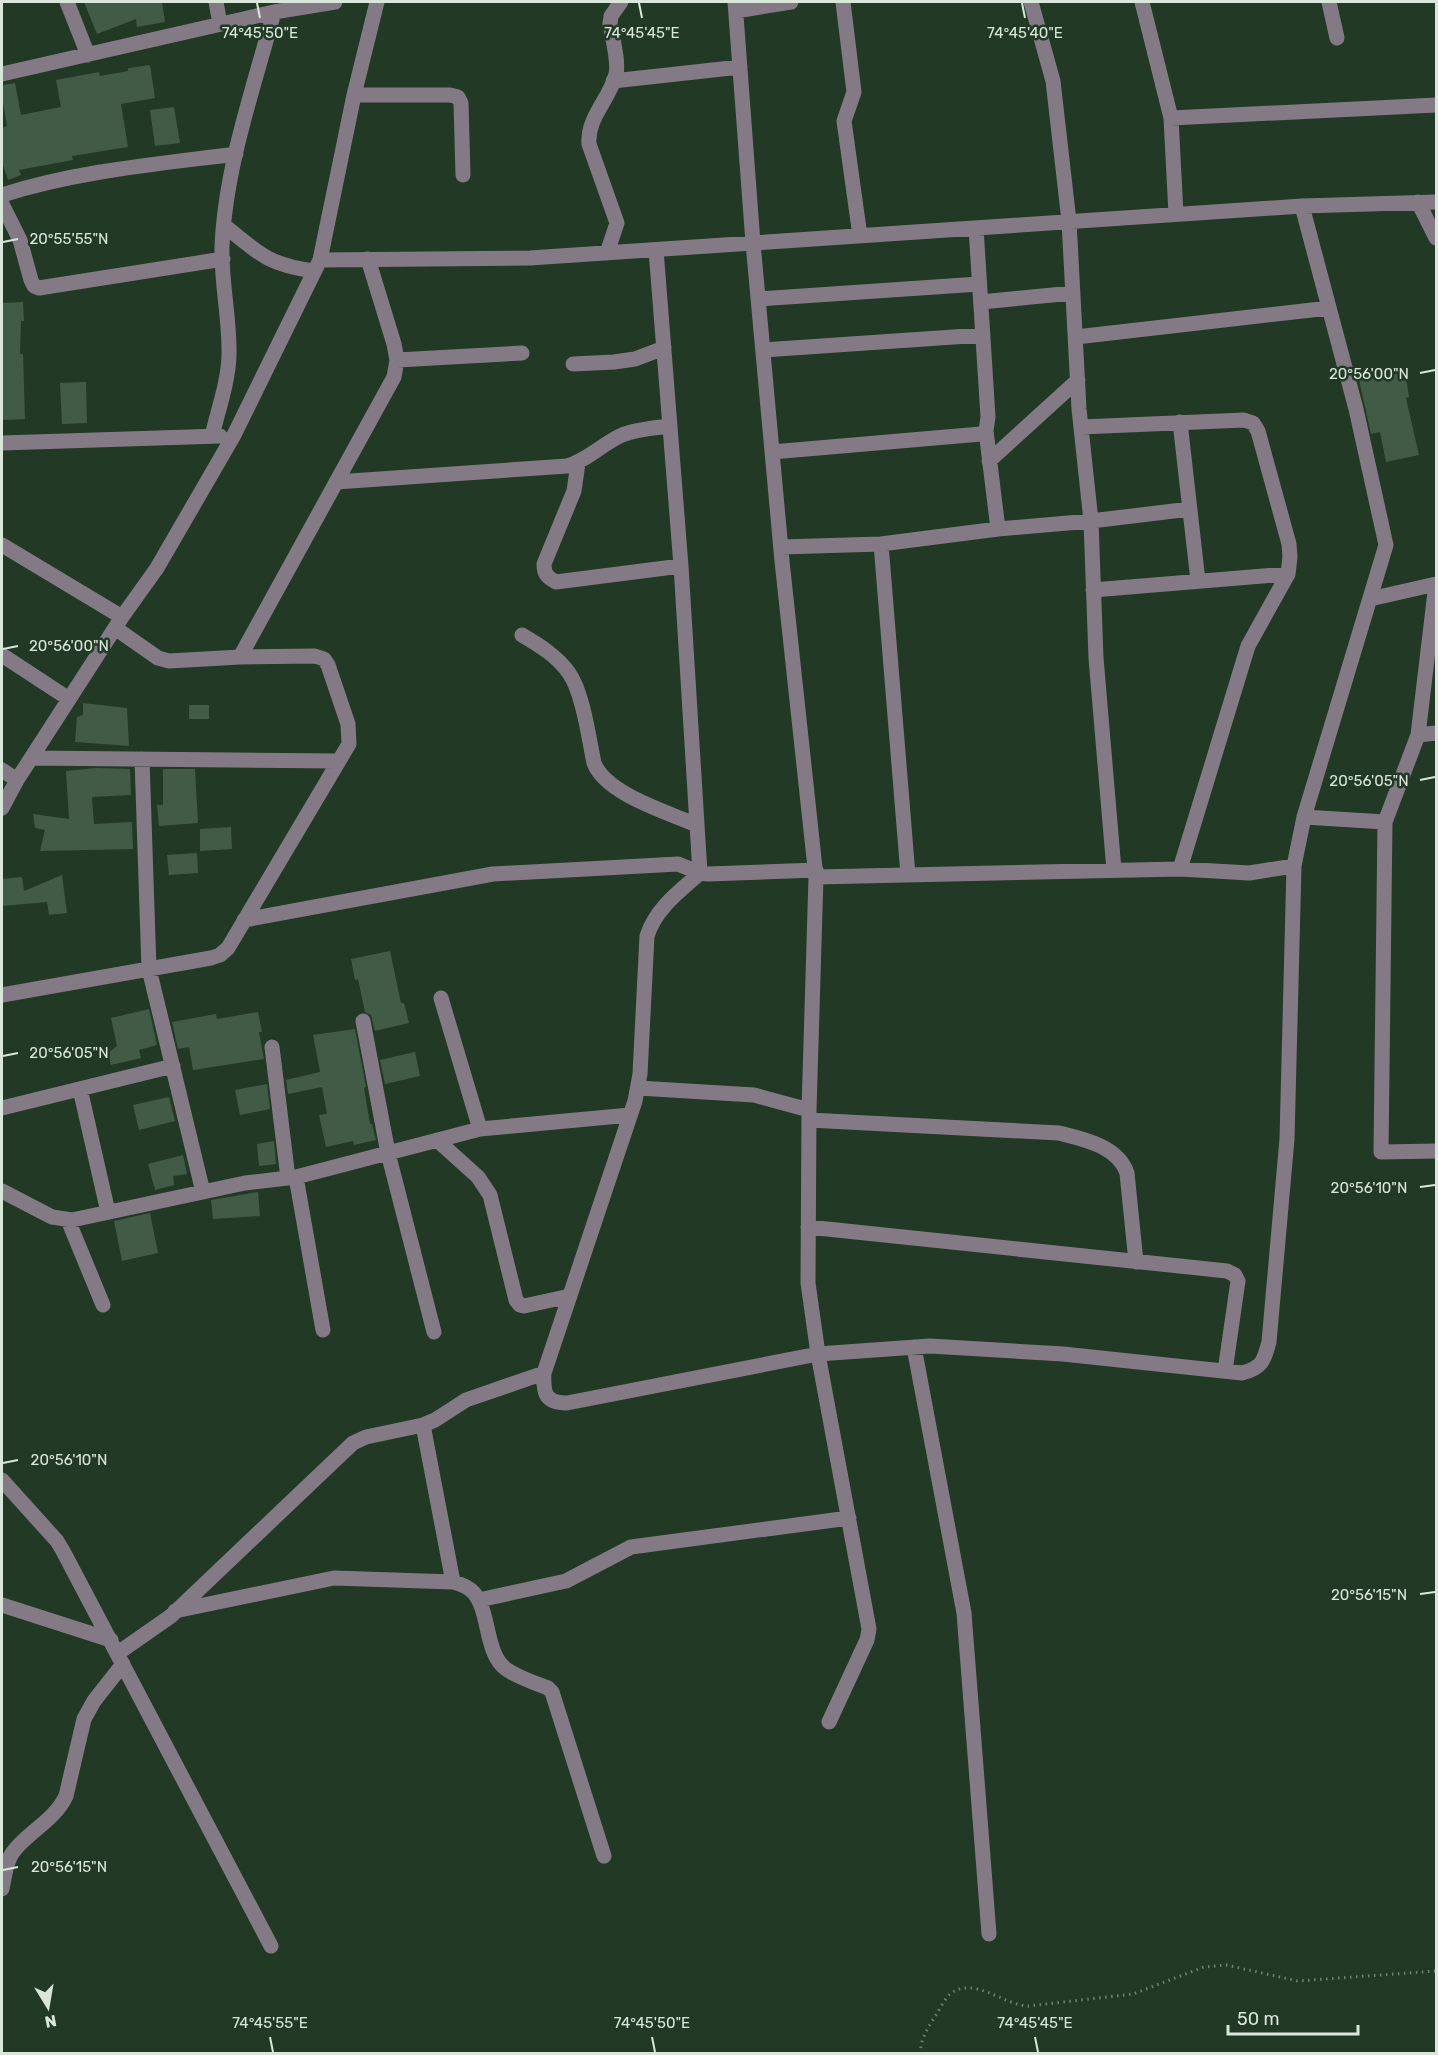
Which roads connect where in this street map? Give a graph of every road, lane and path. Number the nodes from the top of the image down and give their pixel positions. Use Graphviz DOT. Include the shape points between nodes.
graph roads {
  1 [pos="67,2"];
  2 [pos="216,2"];
  3 [pos="335,2"];
  4 [pos="377,2"];
  5 [pos="621,2"];
  6 [pos="791,2"];
  7 [pos="843,2"];
  8 [pos="1031,2"];
  9 [pos="1142,2"];
  10 [pos="1329,2"];
  11 [pos="313,3"];
  12 [pos="736,6"];
  13 [pos="274,12"];
  14 [pos="220,24"];
  15 [pos="1337,38"];
  16 [pos="88,55"];
  17 [pos="740,67"];
  18 [pos="2,74"];
  19 [pos="613,81"];
  20 [pos="354,95"];
  21 [pos="1437,105"];
  22 [pos="1171,118"];
  23 [pos="236,154"];
  24 [pos="463,175"];
  25 [pos="2,195"];
  26 [pos="1418,202"];
  27 [pos="1437,202"];
  28 [pos="2,204"];
  29 [pos="1302,206"];
  30 [pos="1176,214"];
  31 [pos="1069,221"];
  32 [pos="225,226"];
  33 [pos="976,228"];
  34 [pos="860,236"];
  35 [pos="1437,238"];
  36 [pos="753,243"];
  37 [pos="656,250"];
  38 [pos="607,253"];
  39 [pos="223,259"];
  40 [pos="368,260"];
  41 [pos="317,266"];
  42 [pos="980,284"];
  43 [pos="1073,293"];
  44 [pos="758,299"];
  45 [pos="981,302"];
  46 [pos="1329,308"];
  47 [pos="983,335"];
  48 [pos="1076,337"];
  49 [pos="664,348"];
  50 [pos="763,350"];
  51 [pos="522,353"];
  52 [pos="397,360"];
  53 [pos="573,364"];
  54 [pos="1078,380"];
  55 [pos="1180,423"];
  56 [pos="670,426"];
  57 [pos="1081,427"];
  58 [pos="986,431"];
  59 [pos="234,435"];
  60 [pos="212,436"];
  61 [pos="2,443"];
  62 [pos="772,452"];
  63 [pos="989,461"];
  64 [pos="578,463"];
  65 [pos="336,482"];
  66 [pos="1190,508"];
  67 [pos="1091,520"];
  68 [pos="998,529"];
  69 [pos="882,544"];
  70 [pos="2,546"];
  71 [pos="782,548"];
  72 [pos="681,566"];
  73 [pos="1288,574"];
  74 [pos="1198,581"];
  75 [pos="1436,584"];
  76 [pos="1093,590"];
  77 [pos="1370,599"];
  78 [pos="118,623"];
  79 [pos="522,634"];
  80 [pos="2,656"];
  81 [pos="240,657"];
  82 [pos="69,699"];
  83 [pos="1437,733"];
  84 [pos="1418,735"];
  85 [pos="31,758"];
  86 [pos="142,759"];
  87 [pos="338,761"];
  88 [pos="2,770"];
  89 [pos="17,780"];
  90 [pos="2,808"];
  91 [pos="1305,818"];
  92 [pos="1385,822"];
  93 [pos="697,825"];
  94 [pos="1294,866"];
  95 [pos="1180,869"];
  96 [pos="1114,870"];
  97 [pos="700,873"];
  98 [pos="816,874"];
  99 [pos="908,875"];
  100 [pos="244,920"];
  101 [pos="150,969"];
  102 [pos="2,995"];
  103 [pos="441,998"];
  104 [pos="363,1022"];
  105 [pos="272,1047"];
  106 [pos="173,1066"];
  107 [pos="80,1089"];
  108 [pos="638,1089"];
  109 [pos="2,1108"];
  110 [pos="630,1115"];
  111 [pos="809,1115"];
  112 [pos="480,1129"];
  113 [pos="437,1140"];
  114 [pos="1437,1151"];
  115 [pos="388,1153"];
  116 [pos="292,1177"];
  117 [pos="2,1191"];
  118 [pos="203,1192"];
  119 [pos="108,1212"];
  120 [pos="68,1220"];
  121 [pos="808,1227"];
  122 [pos="1136,1262"];
  123 [pos="570,1296"];
  124 [pos="103,1305"];
  125 [pos="322,1329"];
  126 [pos="434,1332"];
  127 [pos="914,1347"];
  128 [pos="818,1354"];
  129 [pos="1225,1371"];
  130 [pos="544,1373"];
  131 [pos="423,1425"];
  132 [pos="2,1480"];
  133 [pos="849,1518"];
  134 [pos="453,1582"];
  135 [pos="479,1600"];
  136 [pos="2,1605"];
  137 [pos="176,1611"];
  138 [pos="118,1652"];
  139 [pos="829,1722"];
  140 [pos="603,1856"];
  141 [pos="2,1889"];
  142 [pos="989,1934"];
  143 [pos="271,1946"];
  144 [pos="1437,1971"];
  145 [pos="920,2054"];
  1 -- 16 [label="street"];
  2 -- 14 [label="street"];
  3 -- 11 [label="street"];
  4 -- 20 [label="street"];
  5 -- 19 [label="street" via="611,16 616,69"];
  6 -- 12 [label="street"];
  7 -- 34 [label="street" via="854,92 844,121"];
  8 -- 31 [label="street" via="1053,81"];
  9 -- 22 [label="street"];
  10 -- 15 [label="street"];
  11 -- 13 [label="street"];
  12 -- 17 [label="street"];
  13 -- 14 [label="street"];
  13 -- 23 [label="street"];
  14 -- 16 [label="street"];
  16 -- 18 [label="street"];
  17 -- 19 [label="street"];
  17 -- 36 [label="street"];
  19 -- 38 [label="street" via="588,134 616,223"];
  20 -- 24 [label="street" via="458,97"];
  20 -- 41 [label="street"];
  21 -- 22 [label="street"];
  22 -- 30 [label="street"];
  23 -- 25 [label="street" via="49,181"];
  23 -- 32 [label="street"];
  26 -- 27 [label="street"];
  26 -- 29 [label="street"];
  26 -- 35 [label="street"];
  28 -- 39 [label="street" via="20,240 31,280 39,288"];
  29 -- 30 [label="street"];
  29 -- 46 [label="street"];
  30 -- 31 [label="street"];
  31 -- 33 [label="street"];
  31 -- 43 [label="street"];
  32 -- 39 [label="street"];
  32 -- 41 [label="street" via="262,256 287,268"];
  33 -- 34 [label="street"];
  33 -- 42 [label="street"];
  34 -- 36 [label="street"];
  36 -- 37 [label="street"];
  36 -- 44 [label="street"];
  37 -- 38 [label="street"];
  37 -- 49 [label="street"];
  38 -- 40 [label="street"];
  39 -- 60 [label="street" via="229,358"];
  40 -- 41 [label="street"];
  40 -- 52 [label="street"];
  41 -- 59 [label="street"];
  42 -- 44 [label="street"];
  42 -- 45 [label="street"];
  43 -- 45 [label="street"];
  43 -- 48 [label="street"];
  44 -- 50 [label="street"];
  45 -- 47 [label="street"];
  46 -- 48 [label="street"];
  46 -- 77 [label="street" via="1386,545"];
  47 -- 50 [label="street"];
  47 -- 58 [label="street"];
  48 -- 54 [label="street"];
  49 -- 53 [label="street" via="635,359"];
  49 -- 56 [label="street"];
  50 -- 62 [label="street"];
  51 -- 52 [label="street"];
  52 -- 65 [label="street" via="394,377"];
  54 -- 57 [label="street"];
  54 -- 63 [label="street"];
  55 -- 57 [label="street"];
  55 -- 66 [label="street"];
  55 -- 73 [label="street" via="1253,423 1289,544"];
  56 -- 64 [label="street" via="621,436"];
  56 -- 72 [label="street"];
  57 -- 67 [label="street"];
  58 -- 62 [label="street"];
  58 -- 63 [label="street"];
  59 -- 60 [label="street"];
  59 -- 78 [label="street" via="157,568"];
  60 -- 61 [label="street"];
  62 -- 71 [label="street"];
  63 -- 68 [label="street"];
  64 -- 65 [label="street"];
  64 -- 72 [label="street" via="574,491 544,564 548,578 556,582"];
  65 -- 81 [label="street"];
  66 -- 67 [label="street"];
  66 -- 74 [label="street"];
  67 -- 68 [label="street"];
  67 -- 76 [label="street"];
  68 -- 69 [label="street"];
  69 -- 71 [label="street"];
  69 -- 99 [label="street"];
  70 -- 78 [label="street"];
  71 -- 98 [label="street"];
  72 -- 93 [label="street"];
  73 -- 74 [label="street"];
  73 -- 95 [label="street" via="1248,646"];
  74 -- 76 [label="street"];
  75 -- 77 [label="street"];
  75 -- 84 [label="street"];
  76 -- 96 [label="street"];
  77 -- 91 [label="street"];
  78 -- 81 [label="street" via="158,658 169,661"];
  78 -- 82 [label="street"];
  79 -- 93 [label="street" via="565,667 577,686 598,774 616,789"];
  80 -- 82 [label="street"];
  81 -- 87 [label="street" via="324,659 348,724 349,744"];
  82 -- 85 [label="street"];
  83 -- 84 [label="street"];
  84 -- 92 [label="street"];
  85 -- 86 [label="street"];
  85 -- 89 [label="street"];
  86 -- 87 [label="street"];
  86 -- 101 [label="street"];
  87 -- 100 [label="street"];
  88 -- 89 [label="street"];
  89 -- 90 [label="street"];
  91 -- 92 [label="street"];
  91 -- 94 [label="street"];
  92 -- 114 [label="street" via="1381,1152"];
  93 -- 97 [label="street"];
  94 -- 95 [label="street" via="1249,873"];
  94 -- 129 [label="street" via="1287,1139 1269,1342 1265,1358 1256,1370"];
  95 -- 96 [label="street"];
  96 -- 99 [label="street"];
  97 -- 98 [label="street"];
  97 -- 100 [label="street" via="678,864 501,873"];
  97 -- 108 [label="street" via="651,921"];
  98 -- 99 [label="street"];
  98 -- 111 [label="street"];
  100 -- 101 [label="street" via="220,955"];
  101 -- 102 [label="street"];
  101 -- 106 [label="street"];
  103 -- 112 [label="street"];
  104 -- 115 [label="street"];
  105 -- 116 [label="street"];
  106 -- 107 [label="street"];
  106 -- 118 [label="street"];
  107 -- 109 [label="street"];
  107 -- 119 [label="street"];
  108 -- 110 [label="street"];
  108 -- 111 [label="street" via="754,1095"];
  110 -- 112 [label="street"];
  110 -- 123 [label="street"];
  111 -- 121 [label="street"];
  111 -- 122 [label="street" via="1059,1133 1102,1147 1118,1157 1127,1173"];
  112 -- 113 [label="street"];
  113 -- 115 [label="street"];
  113 -- 123 [label="street" via="485,1185 520,1305"];
  115 -- 116 [label="street"];
  115 -- 126 [label="street"];
  116 -- 118 [label="street"];
  116 -- 125 [label="street"];
  117 -- 120 [label="street" via="52,1217"];
  118 -- 119 [label="street"];
  119 -- 120 [label="street"];
  120 -- 124 [label="street"];
  121 -- 122 [label="street"];
  121 -- 128 [label="street" via="808,1283"];
  122 -- 129 [label="street" via="1235,1275 1238,1281"];
  123 -- 130 [label="street"];
  127 -- 128 [label="street"];
  127 -- 129 [label="street" via="1063,1354"];
  127 -- 142 [label="street" via="964,1613"];
  128 -- 130 [label="street" via="567,1403 549,1399 543,1388"];
  128 -- 133 [label="street"];
  130 -- 131 [label="street" via="466,1400"];
  131 -- 134 [label="street"];
  131 -- 137 [label="street" via="353,1443"];
  132 -- 138 [label="street" via="57,1541"];
  133 -- 135 [label="street" via="631,1547 566,1581"];
  133 -- 139 [label="street" via="869,1629"];
  134 -- 135 [label="street" via="472,1591"];
  134 -- 137 [label="street" via="334,1578"];
  135 -- 140 [label="street" via="493,1648 505,1669 552,1692"];
  136 -- 138 [label="street"];
  137 -- 138 [label="street"];
  138 -- 141 [label="street" via="84,1719 61,1808 14,1851"];
  138 -- 143 [label="street"];
  144 -- 145 [label="path" via="1298,1981 1215,1965 1132,1994 1029,2006 965,1988 948,1996 925,2033"];
}
